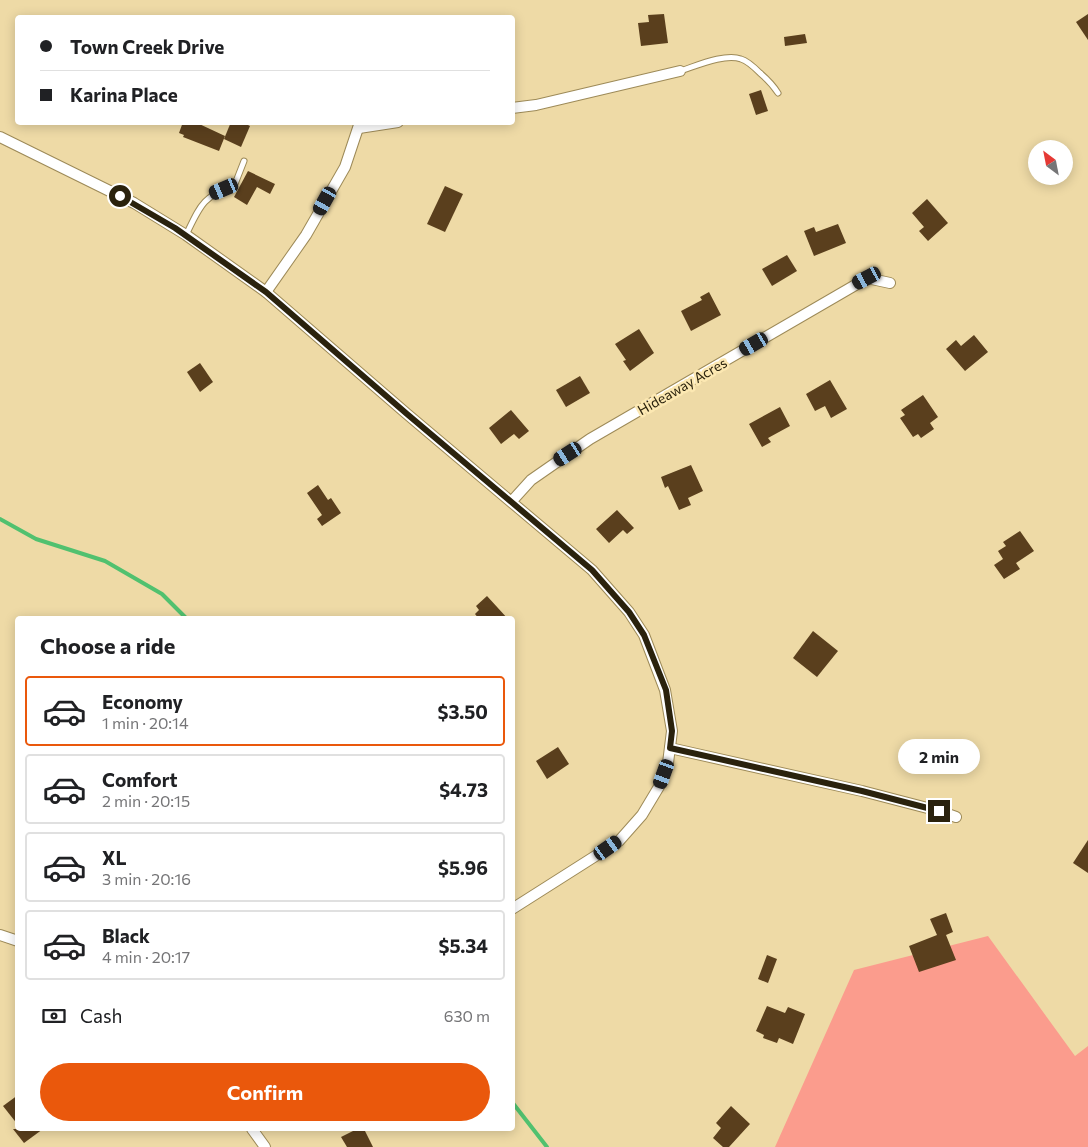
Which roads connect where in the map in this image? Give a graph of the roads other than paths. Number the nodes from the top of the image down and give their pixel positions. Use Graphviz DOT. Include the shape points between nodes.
graph roads {
  1 [pos="680,71"];
  2 [pos="778,94"];
  3 [pos="515,108"];
  4 [pos="359,125"];
  5 [pos="0,137"];
  6 [pos="244,161"];
  7 [pos="186,235"];
  8 [pos="890,283"];
  9 [pos="266,292"];
  10 [pos="512,501"];
  11 [pos="670,748"];
  12 [pos="956,817"];
  13 [pos="515,907"];
  14 [pos="0,935"];
  15 [pos="15,941"];
  16 [pos="254,1131"];
  17 [pos="266,1147"];
  1 -- 2 [label="lane" via="734,57 750,64"];
  1 -- 3 [label="street" via="536,106"];
  4 -- 9 [label="street" via="345,167 306,235"];
  5 -- 7 [label="street" via="134,203"];
  6 -- 7 [label="lane" via="235,184 214,193 200,206"];
  7 -- 9 [label="street"];
  8 -- 10 [label="street, Hideaway Acres" via="867,278 590,439 531,480"];
  9 -- 10 [label="street"];
  10 -- 11 [label="street" via="592,570 644,635 666,690 672,731"];
  11 -- 12 [label="street" via="862,791"];
  11 -- 13 [label="street" via="660,785 642,815 618,841"];
  14 -- 15 [label="street"];
  16 -- 17 [label="street"];
}
